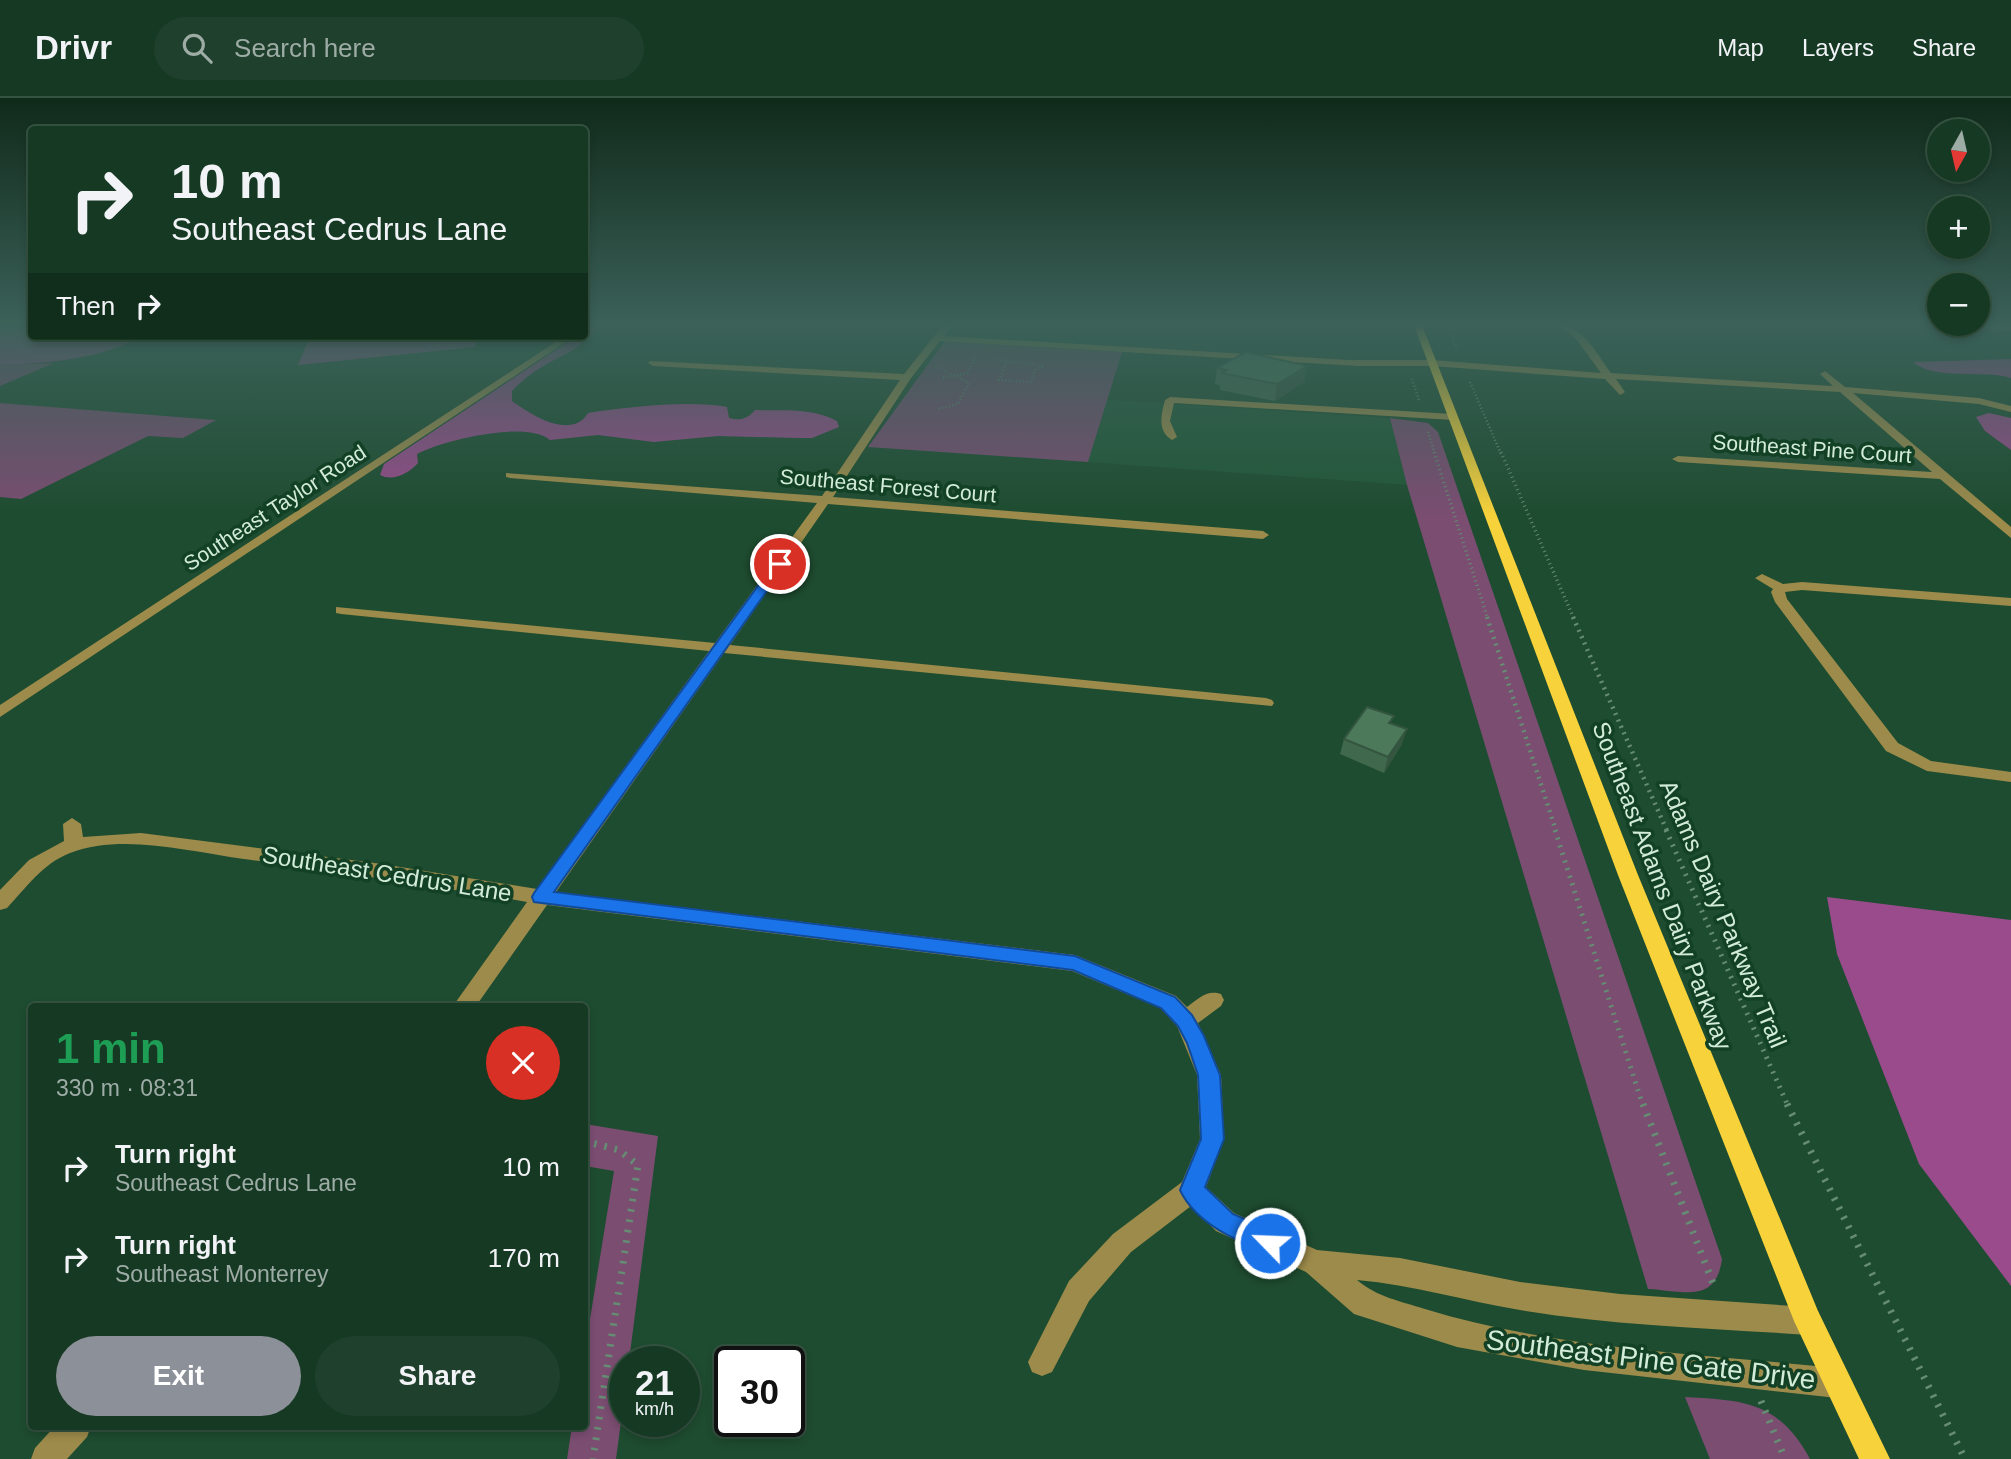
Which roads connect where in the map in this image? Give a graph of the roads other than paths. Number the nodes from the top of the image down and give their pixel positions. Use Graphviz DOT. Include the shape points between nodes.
graph roads {
  1 [pos="491,389"];
  2 [pos="899,389"];
  3 [pos="1442,389"];
  4 [pos="1616,389"];
  5 [pos="1833,389"];
  6 [pos="1842,389"];
  7 [pos="1619,392"];
  8 [pos="2011,409"];
  9 [pos="1453,417"];
  10 [pos="1172,437"];
  11 [pos="1678,459"];
  12 [pos="510,475"];
  13 [pos="1944,476"];
  14 [pos="825,500"];
  15 [pos="2011,534"];
  16 [pos="1263,535"];
  17 [pos="1762,578"];
  18 [pos="1781,588"];
  19 [pos="2011,602"];
  20 [pos="341,610"];
  21 [pos="721,648"];
  22 [pos="1266,703"];
  23 [pos="0,712"];
  24 [pos="2011,777"];
  25 [pos="72,824"];
  26 [pos="74,845"];
  27 [pos="541,897"];
  28 [pos="0,903"];
  29 [pos="1213,1000"];
  30 [pos="466,1003"];
  31 [pos="1185,1020"];
  32 [pos="1192,1190"];
  33 [pos="1316,1263"];
  34 [pos="1808,1321"];
  35 [pos="1042,1362"];
  36 [pos="1837,1383"];
  37 [pos="72,1430"];
  38 [pos="46,1459"];
  39 [pos="1875,1459"];
  1 -- 23 [label="street, Southeast Taylor Road"];
  2 -- 14 [label="street"];
  3 -- 9 [label="main road, Southeast Adams Dairy Parkway"];
  4 -- 7 [label="street"];
  5 -- 6 [label="street"];
  6 -- 8 [label="street" via="1979,401"];
  6 -- 13 [label="street"];
  9 -- 10 [label="street" via="1170,400 1165,421"];
  9 -- 34 [label="main road, Southeast Adams Dairy Parkway" via="1628,875"];
  11 -- 13 [label="street, Southeast Pine Court"];
  12 -- 14 [label="street, Southeast Forest Court"];
  13 -- 15 [label="street"];
  14 -- 16 [label="street, Southeast Forest Court"];
  14 -- 21 [label="street"];
  17 -- 18 [label="street"];
  18 -- 19 [label="street"];
  18 -- 24 [label="street" via="1780,599 1909,765"];
  20 -- 21 [label="street"];
  21 -- 22 [label="street"];
  21 -- 27 [label="street"];
  25 -- 26 [label="street"];
  26 -- 27 [label="street, Southeast Cedrus Lane" via="111,838 141,839"];
  26 -- 28 [label="street, Southeast Cedrus Lane" via="41,860"];
  27 -- 30 [label="street"];
  27 -- 31 [label="street, Southeast Cedrus Lane" via="1075,963 1168,1002"];
  29 -- 31 [label="street"];
  31 -- 32 [label="street, Southeast Cedrus Lane" via="1209,1075 1212,1139"];
  32 -- 33 [label="street, Southeast Pine Gate Drive" via="1225,1222"];
  32 -- 35 [label="street" via="1122,1243 1079,1291"];
  33 -- 34 [label="street, Southeast Pine Gate Drive" via="1399,1271 1520,1296"];
  33 -- 36 [label="street, Southeast Pine Gate Drive" via="1364,1304 1457,1334 1584,1356"];
  34 -- 36 [label="main road, Southeast Adams Dairy Parkway"];
  36 -- 39 [label="main road, Southeast Adams Dairy Parkway"];
  37 -- 38 [label="street"];
}
